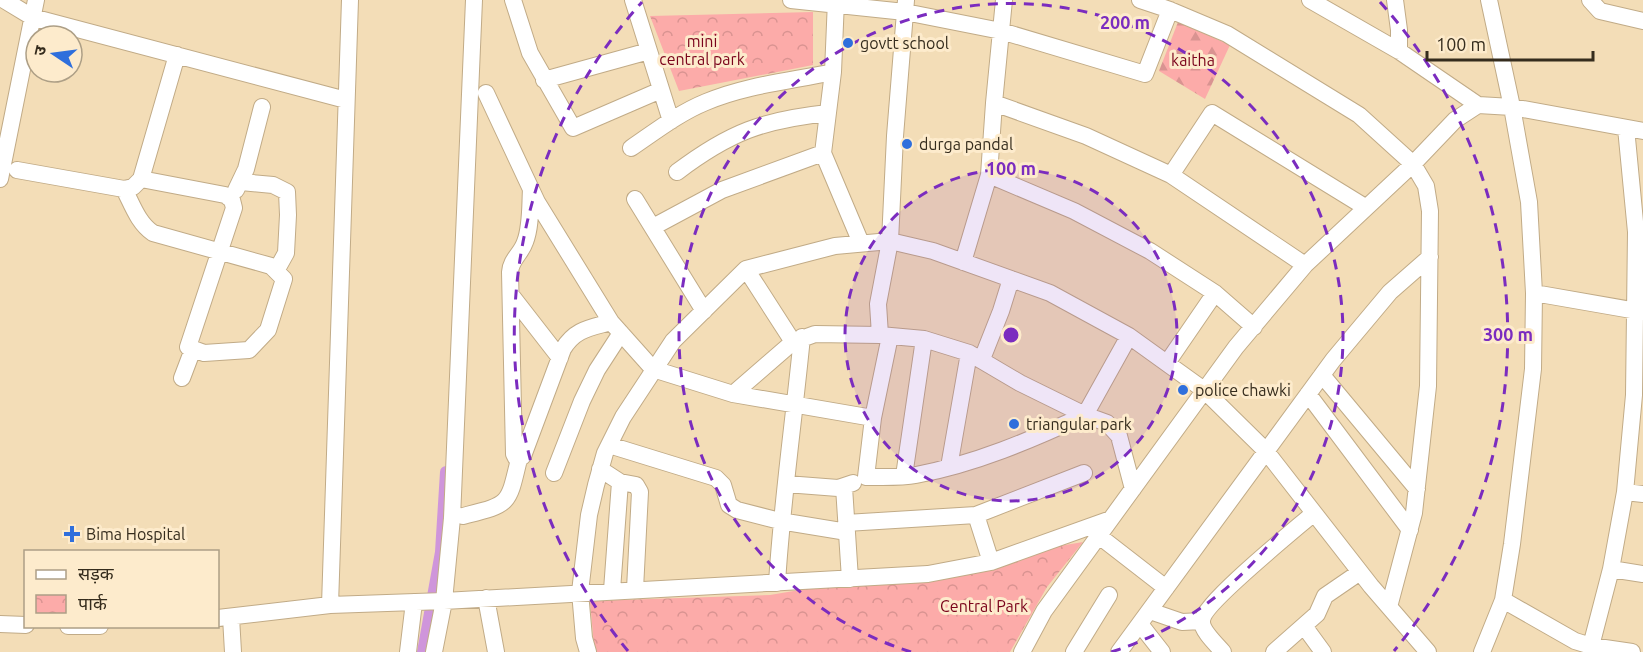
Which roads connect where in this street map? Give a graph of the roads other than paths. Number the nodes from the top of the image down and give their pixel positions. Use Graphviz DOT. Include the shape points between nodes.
graph roads {
  1 [pos="4,0"];
  2 [pos="36,0"];
  3 [pos="350,0"];
  4 [pos="474,0"];
  5 [pos="513,0"];
  6 [pos="633,0"];
  7 [pos="792,0"];
  8 [pos="1004,0"];
  9 [pos="1140,0"];
  10 [pos="1310,0"];
  11 [pos="1395,0"];
  12 [pos="1488,0"];
  13 [pos="1590,0"];
  14 [pos="836,2"];
  15 [pos="906,6"];
  16 [pos="1170,10"];
  17 [pos="32,17"];
  18 [pos="1643,21"];
  19 [pos="1002,31"];
  20 [pos="649,51"];
  21 [pos="1399,51"];
  22 [pos="177,55"];
  23 [pos="832,72"];
  24 [pos="544,80"];
  25 [pos="661,90"];
  26 [pos="486,93"];
  27 [pos="345,100"];
  28 [pos="993,103"];
  29 [pos="1478,105"];
  30 [pos="262,107"];
  31 [pos="1512,107"];
  32 [pos="828,113"];
  33 [pos="671,121"];
  34 [pos="1626,128"];
  35 [pos="1643,131"];
  36 [pos="631,148"];
  37 [pos="823,153"];
  38 [pos="1413,164"];
  39 [pos="17,170"];
  40 [pos="677,172"];
  41 [pos="989,175"];
  42 [pos="1171,175"];
  43 [pos="0,178"];
  44 [pos="141,179"];
  45 [pos="241,182"];
  46 [pos="531,188"];
  47 [pos="124,189"];
  48 [pos="230,197"];
  49 [pos="635,199"];
  50 [pos="1365,207"];
  51 [pos="653,228"];
  52 [pos="1639,233"];
  53 [pos="890,241"];
  54 [pos="861,243"];
  55 [pos="220,251"];
  56 [pos="1430,257"];
  57 [pos="963,262"];
  58 [pos="1305,264"];
  59 [pos="746,269"];
  60 [pos="276,272"];
  61 [pos="1011,279"];
  62 [pos="1215,293"];
  63 [pos="1534,293"];
  64 [pos="511,295"];
  65 [pos="704,311"];
  66 [pos="1639,311"];
  67 [pos="1254,327"];
  68 [pos="616,328"];
  69 [pos="885,335"];
  70 [pos="1129,336"];
  71 [pos="924,339"];
  72 [pos="797,340"];
  73 [pos="193,349"];
  74 [pos="975,356"];
  75 [pos="560,358"];
  76 [pos="1167,363"];
  77 [pos="653,369"];
  78 [pos="1322,375"];
  79 [pos="182,378"];
  80 [pos="1204,390"];
  81 [pos="733,394"];
  82 [pos="1308,394"];
  83 [pos="1638,395"];
  84 [pos="796,406"];
  85 [pos="1085,415"];
  86 [pos="873,418"];
  87 [pos="609,446"];
  88 [pos="1265,450"];
  89 [pos="519,459"];
  90 [pos="949,468"];
  91 [pos="600,469"];
  92 [pos="554,473"];
  93 [pos="1084,473"];
  94 [pos="904,476"];
  95 [pos="866,477"];
  96 [pos="620,482"];
  97 [pos="786,484"];
  98 [pos="844,487"];
  99 [pos="1133,489"];
  100 [pos="1417,489"];
  101 [pos="1625,492"];
  102 [pos="1643,494"];
  103 [pos="1314,513"];
  104 [pos="976,515"];
  105 [pos="463,516"];
  106 [pos="1111,519"];
  107 [pos="780,521"];
  108 [pos="847,527"];
  109 [pos="1410,530"];
  110 [pos="1099,536"];
  111 [pos="992,562"];
  112 [pos="1611,569"];
  113 [pos="1360,573"];
  114 [pos="1643,574"];
  115 [pos="850,579"];
  116 [pos="777,583"];
  117 [pos="1166,588"];
  118 [pos="635,589"];
  119 [pos="612,591"];
  120 [pos="580,592"];
  121 [pos="1109,595"];
  122 [pos="486,598"];
  123 [pos="1503,600"];
  124 [pos="441,601"];
  125 [pos="414,602"];
  126 [pos="330,605"];
  127 [pos="1389,607"];
  128 [pos="224,617"];
  129 [pos="1145,618"];
  130 [pos="1202,621"];
  131 [pos="0,624"];
  132 [pos="24,625"];
  133 [pos="1304,627"];
  134 [pos="1591,646"];
  135 [pos="233,652"];
  136 [pos="408,652"];
  137 [pos="434,652"];
  138 [pos="496,652"];
  139 [pos="588,652"];
  140 [pos="1022,652"];
  141 [pos="1074,652"];
  142 [pos="1119,652"];
  143 [pos="1162,652"];
  144 [pos="1223,652"];
  145 [pos="1274,652"];
  146 [pos="1323,652"];
  147 [pos="1428,652"];
  148 [pos="1482,652"];
  149 [pos="1632,652"];
  1 -- 17 [label="street"];
  2 -- 17 [label="street"];
  3 -- 27 [label="street"];
  4 -- 124 [label="street" via="452,506"];
  5 -- 24 [label="street" via="530,53"];
  6 -- 20 [label="street"];
  7 -- 14 [label="street"];
  8 -- 19 [label="street"];
  9 -- 16 [label="street"];
  10 -- 21 [label="street"];
  11 -- 21 [label="street"];
  12 -- 31 [label="street"];
  13 -- 18 [label="street" via="1600,10"];
  14 -- 15 [label="street"];
  14 -- 23 [label="street"];
  15 -- 19 [label="street"];
  15 -- 53 [label="street"];
  16 -- 19 [label="street" via="1145,74"];
  16 -- 38 [label="street" via="1227,34 1359,115"];
  17 -- 22 [label="street"];
  17 -- 43 [label="street"];
  19 -- 28 [label="street"];
  20 -- 24 [label="street"];
  20 -- 25 [label="street"];
  21 -- 29 [label="street"];
  22 -- 27 [label="street"];
  22 -- 44 [label="street"];
  23 -- 32 [label="street"];
  23 -- 33 [label="street" via="734,92 705,102"];
  24 -- 25 [label="street" via="573,128"];
  25 -- 33 [label="street"];
  26 -- 46 [label="street"];
  27 -- 126 [label="street"];
  28 -- 41 [label="street"];
  28 -- 42 [label="street" via="1086,136"];
  29 -- 31 [label="street"];
  29 -- 38 [label="street" via="1455,120"];
  30 -- 45 [label="street"];
  31 -- 34 [label="street"];
  31 -- 63 [label="street" via="1529,202"];
  32 -- 37 [label="street"];
  32 -- 40 [label="street" via="760,124 718,143"];
  33 -- 36 [label="street"];
  34 -- 35 [label="street"];
  34 -- 52 [label="street"];
  37 -- 51 [label="street" via="722,190"];
  37 -- 54 [label="street"];
  38 -- 50 [label="street"];
  38 -- 56 [label="street" via="1426,186"];
  39 -- 47 [label="street"];
  41 -- 57 [label="street"];
  41 -- 62 [label="street" via="1107,227"];
  42 -- 50 [label="street" via="1212,113"];
  42 -- 58 [label="street"];
  44 -- 47 [label="street"];
  44 -- 48 [label="street"];
  45 -- 48 [label="street"];
  45 -- 60 [label="street" via="287,192 285,253"];
  46 -- 64 [label="street" via="527,239 511,264"];
  46 -- 68 [label="street"];
  47 -- 55 [label="street" via="140,219 153,233"];
  48 -- 55 [label="street" via="234,208"];
  49 -- 51 [label="street"];
  50 -- 58 [label="street"];
  51 -- 65 [label="street"];
  52 -- 66 [label="street"];
  53 -- 54 [label="street"];
  53 -- 57 [label="street"];
  53 -- 69 [label="street" via="878,304"];
  54 -- 59 [label="street"];
  55 -- 60 [label="street" via="271,266"];
  55 -- 73 [label="street" via="188,347"];
  56 -- 78 [label="street" via="1390,292"];
  56 -- 100 [label="street" via="1428,386"];
  57 -- 61 [label="street"];
  58 -- 67 [label="street"];
  59 -- 65 [label="street"];
  59 -- 72 [label="street"];
  60 -- 73 [label="street" via="284,279 268,330 249,350"];
  61 -- 70 [label="street" via="1050,292"];
  61 -- 74 [label="street" via="1001,311"];
  62 -- 67 [label="street"];
  62 -- 76 [label="street"];
  63 -- 66 [label="street"];
  63 -- 123 [label="street" via="1533,369"];
  64 -- 75 [label="street"];
  64 -- 89 [label="street" via="514,454"];
  65 -- 77 [label="street" via="673,341"];
  66 -- 83 [label="street"];
  67 -- 80 [label="street"];
  68 -- 75 [label="street" via="575,333"];
  68 -- 77 [label="street"];
  68 -- 92 [label="street"];
  69 -- 71 [label="street"];
  69 -- 72 [label="street" via="821,333"];
  69 -- 86 [label="street"];
  70 -- 76 [label="street"];
  70 -- 85 [label="street"];
  71 -- 74 [label="street"];
  71 -- 94 [label="street"];
  72 -- 81 [label="street"];
  72 -- 84 [label="street"];
  73 -- 79 [label="street"];
  74 -- 85 [label="street"];
  74 -- 90 [label="street"];
  75 -- 89 [label="street"];
  76 -- 80 [label="street"];
  77 -- 81 [label="street"];
  77 -- 87 [label="street"];
  78 -- 82 [label="street"];
  78 -- 100 [label="street"];
  80 -- 88 [label="street"];
  80 -- 99 [label="street"];
  81 -- 84 [label="street"];
  82 -- 88 [label="street"];
  82 -- 109 [label="street"];
  83 -- 101 [label="street"];
  84 -- 86 [label="street"];
  84 -- 97 [label="street"];
  85 -- 90 [label="street" via="1029,441"];
  85 -- 99 [label="street" via="1107,423 1119,436"];
  86 -- 95 [label="street"];
  87 -- 91 [label="street"];
  87 -- 107 [label="street" via="716,478 732,508"];
  88 -- 103 [label="street"];
  88 -- 117 [label="street"];
  89 -- 105 [label="street" via="508,499 492,509"];
  90 -- 94 [label="street"];
  91 -- 96 [label="street"];
  91 -- 120 [label="street" via="589,514"];
  93 -- 104 [label="street"];
  94 -- 95 [label="street"];
  95 -- 98 [label="street"];
  96 -- 118 [label="street" via="636,485 640,492"];
  96 -- 119 [label="street"];
  97 -- 98 [label="street"];
  97 -- 107 [label="street"];
  98 -- 108 [label="street"];
  99 -- 106 [label="street"];
  100 -- 109 [label="street"];
  101 -- 102 [label="street"];
  101 -- 112 [label="street"];
  103 -- 113 [label="street"];
  103 -- 130 [label="street" via="1226,589"];
  104 -- 108 [label="street"];
  104 -- 111 [label="street"];
  106 -- 110 [label="street"];
  106 -- 111 [label="street"];
  107 -- 108 [label="street"];
  107 -- 116 [label="street"];
  108 -- 115 [label="street"];
  109 -- 127 [label="street"];
  110 -- 117 [label="street"];
  110 -- 140 [label="street" via="1044,611"];
  111 -- 115 [label="street" via="928,574"];
  112 -- 114 [label="street"];
  112 -- 134 [label="street"];
  113 -- 127 [label="street"];
  113 -- 133 [label="street" via="1325,596 1317,614"];
  115 -- 116 [label="street"];
  116 -- 118 [label="street"];
  117 -- 129 [label="street"];
  118 -- 119 [label="street"];
  119 -- 120 [label="street"];
  120 -- 122 [label="street"];
  120 -- 139 [label="street"];
  121 -- 141 [label="street"];
  122 -- 124 [label="street"];
  122 -- 138 [label="street"];
  123 -- 134 [label="street"];
  123 -- 148 [label="street"];
  124 -- 125 [label="street"];
  124 -- 137 [label="street"];
  125 -- 126 [label="street"];
  125 -- 136 [label="street"];
  126 -- 128 [label="street"];
  127 -- 147 [label="street"];
  128 -- 135 [label="street"];
  129 -- 130 [label="street"];
  129 -- 142 [label="street"];
  129 -- 143 [label="street"];
  130 -- 144 [label="street"];
  131 -- 132 [label="street"];
  133 -- 145 [label="street"];
  133 -- 146 [label="street"];
  134 -- 149 [label="street"];
}
